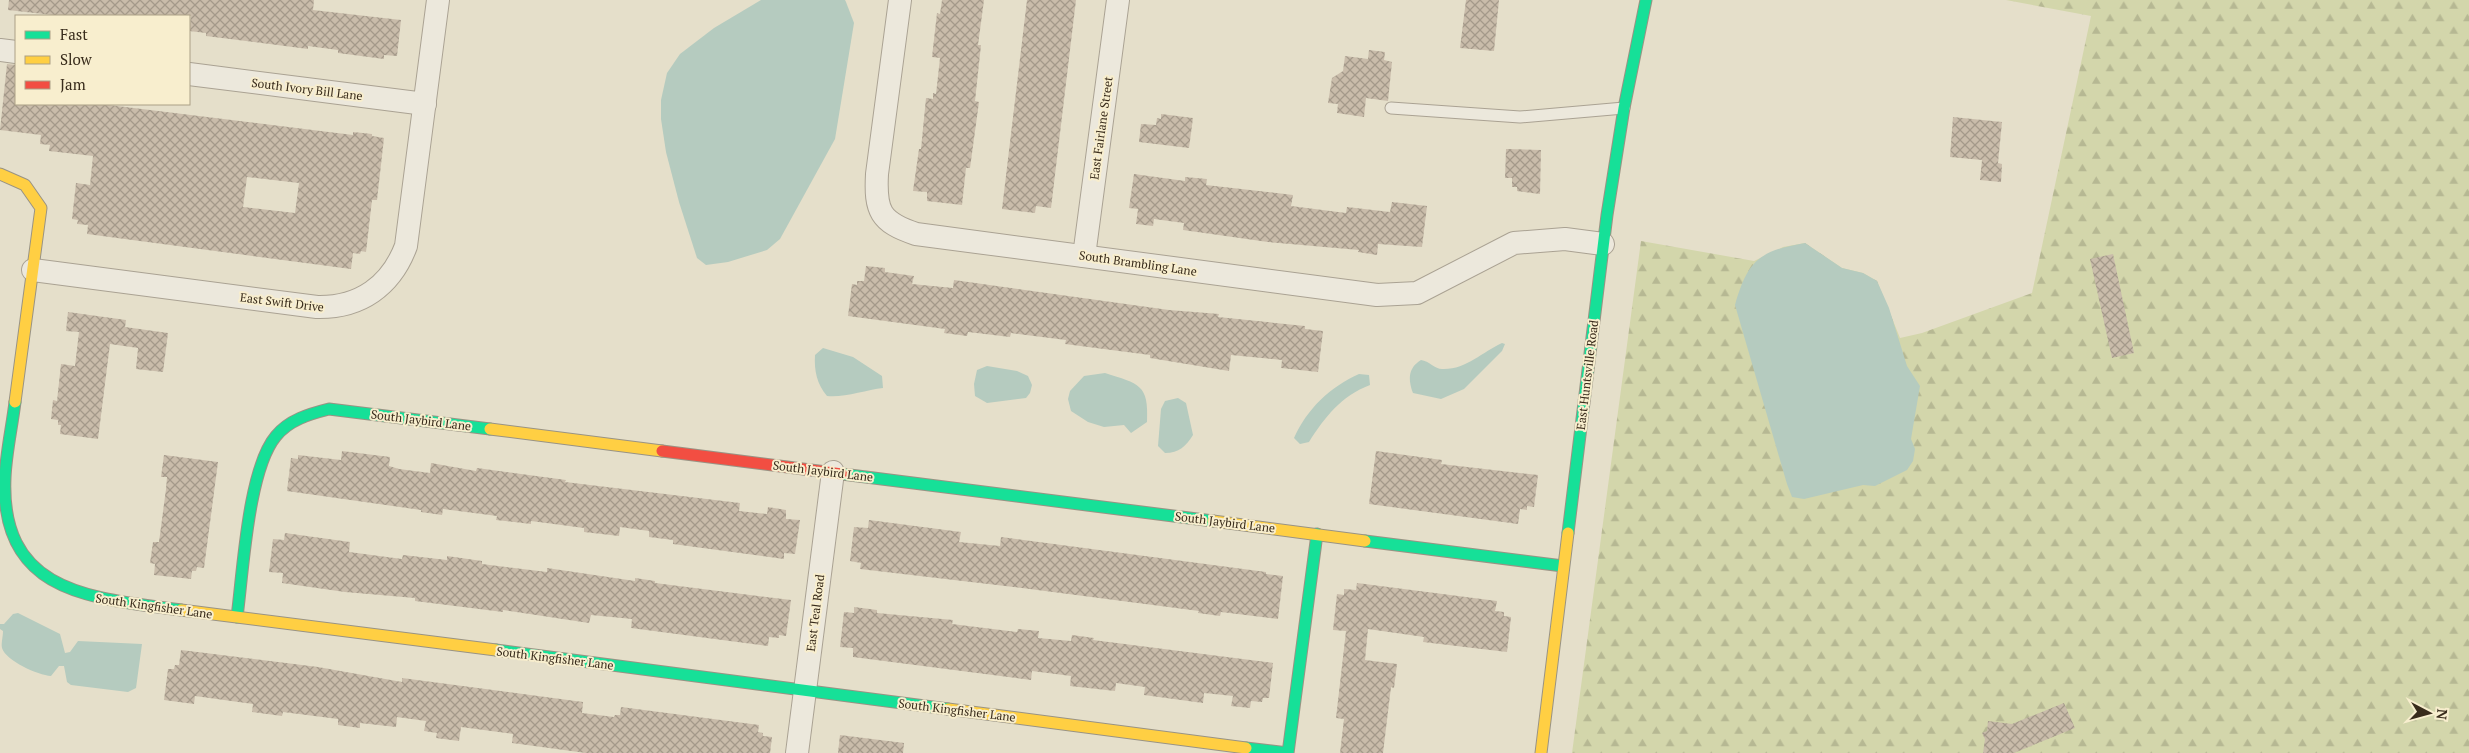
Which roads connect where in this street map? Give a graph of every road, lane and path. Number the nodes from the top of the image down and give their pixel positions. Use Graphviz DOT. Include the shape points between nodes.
graph roads {
  1 [pos="438,0"];
  2 [pos="900,0"];
  3 [pos="1118,0"];
  4 [pos="1646,0"];
  5 [pos="0,50"];
  6 [pos="15,52"];
  7 [pos="190,74"];
  8 [pos="426,104"];
  9 [pos="1391,108"];
  10 [pos="1624,108"];
  11 [pos="0,174"];
  12 [pos="1603,244"];
  13 [pos="1084,256"];
  14 [pos="33,270"];
  15 [pos="833,472"];
  16 [pos="1318,534"];
  17 [pos="1563,566"];
  18 [pos="237,617"];
  19 [pos="805,690"];
  20 [pos="797,753"];
  21 [pos="1541,753"];
  1 -- 8 [label="street, East Swift Drive"];
  2 -- 13 [label="street, South Brambling Lane" via="877,174 876,198 883,215 896,228 916,234"];
  3 -- 13 [label="street, East Fairlane Street"];
  4 -- 10 [label="street, East Huntsville Road"];
  5 -- 6 [label="street"];
  7 -- 8 [label="street, South Ivory Bill Lane"];
  8 -- 14 [label="street, East Swift Drive" via="406,246 386,281 366,297 342,306 317,307"];
  9 -- 10 [label="lane" via="1520,117"];
  10 -- 12 [label="street, East Huntsville Road"];
  11 -- 14 [label="street, South Kingfisher Lane" via="21,180 33,192 41,208"];
  12 -- 13 [label="street, South Brambling Lane" via="1565,239 1514,242 1417,293 1377,295"];
  12 -- 17 [label="street, East Huntsville Road"];
  14 -- 18 [label="street, South Kingfisher Lane" via="5,478 4,502 16,542 42,575 76,594"];
  15 -- 16 [label="street, South Jaybird Lane"];
  15 -- 18 [label="street, South Jaybird Lane" via="349,410 314,412 299,417 275,436 260,463"];
  15 -- 19 [label="street, East Teal Road"];
  16 -- 17 [label="street, South Jaybird Lane"];
  16 -- 19 [label="street, South Kingfisher Lane" via="1288,753"];
  17 -- 21 [label="street, East Huntsville Road"];
  18 -- 19 [label="street, South Kingfisher Lane"];
  19 -- 20 [label="street, East Teal Road"];
}
